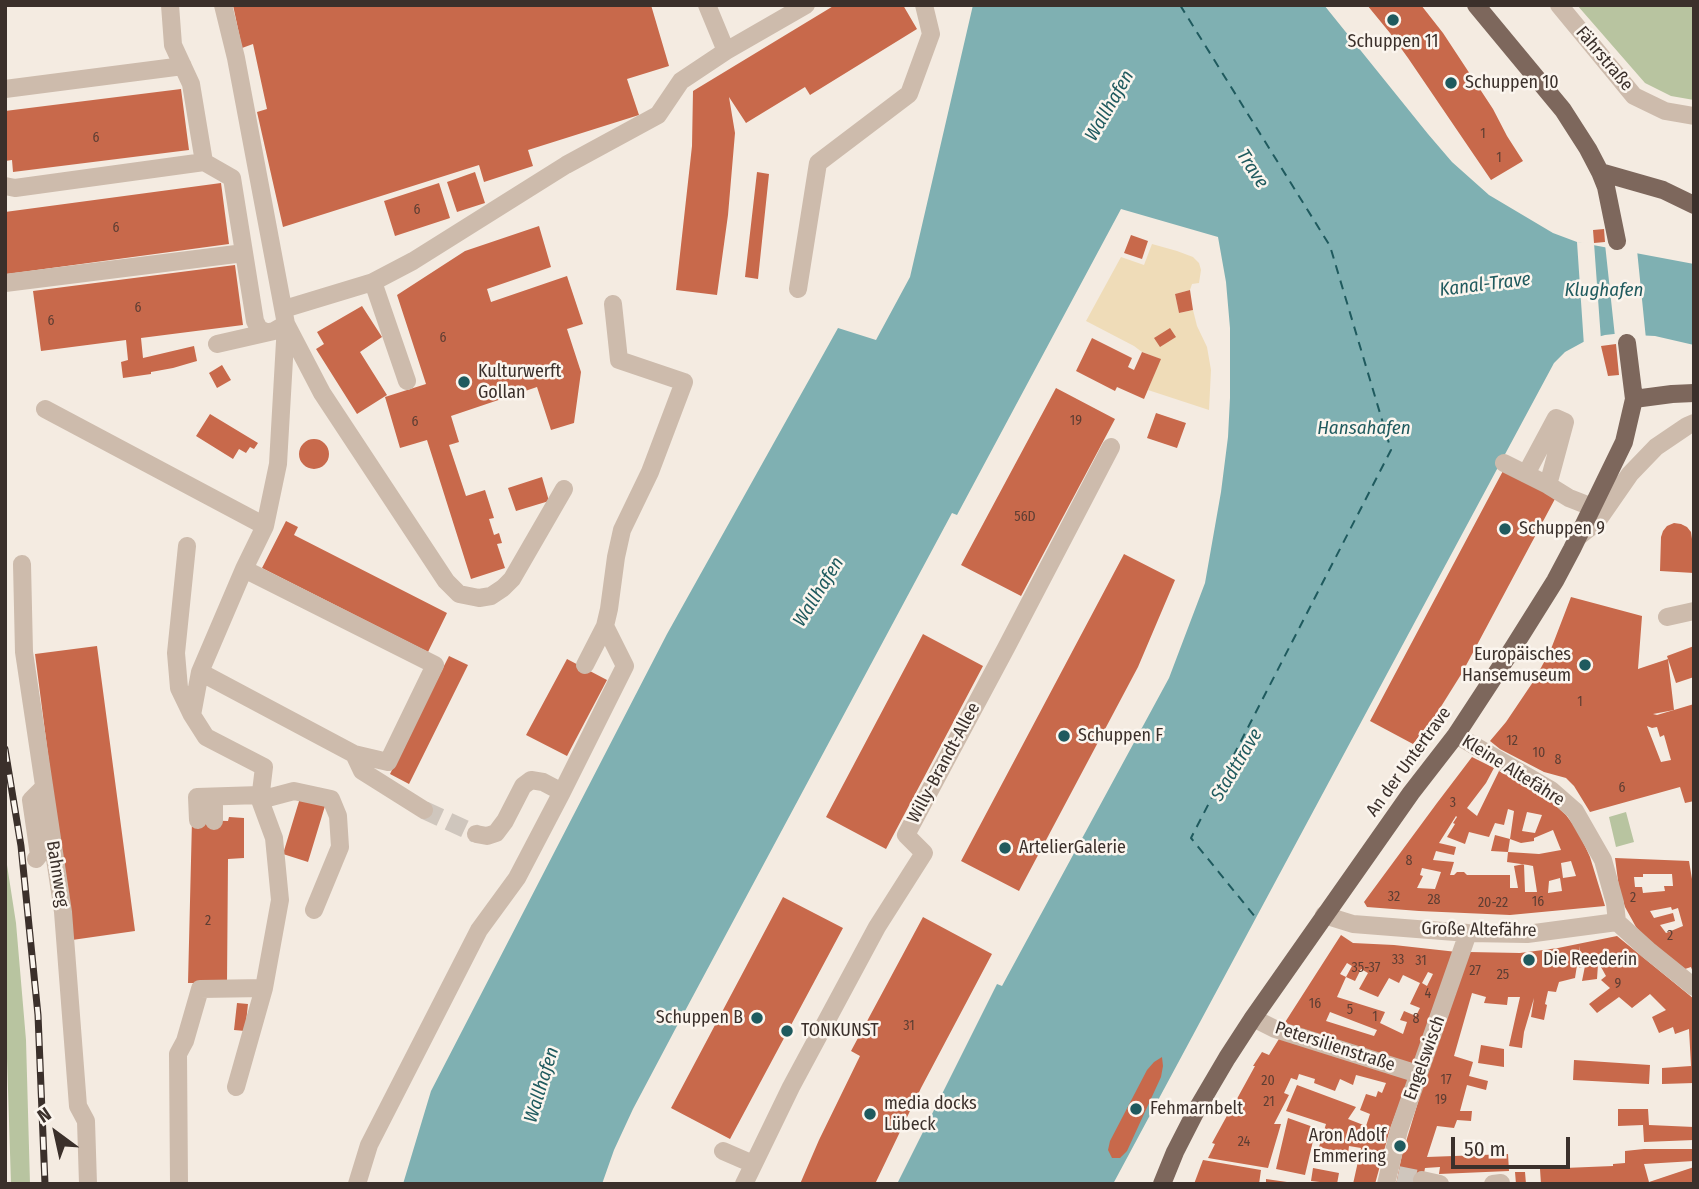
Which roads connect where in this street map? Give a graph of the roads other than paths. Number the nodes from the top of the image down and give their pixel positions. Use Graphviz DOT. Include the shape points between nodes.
graph roads {
  1 [pos="170,5"];
  2 [pos="223,5"];
  3 [pos="707,5"];
  4 [pos="806,5"];
  5 [pos="924,5"];
  6 [pos="1476,5"];
  7 [pos="1559,5"];
  8 [pos="726,51"];
  9 [pos="183,66"];
  10 [pos="5,89"];
  11 [pos="1694,116"];
  12 [pos="204,162"];
  13 [pos="1600,172"];
  14 [pos="5,186"];
  15 [pos="1694,205"];
  16 [pos="1617,241"];
  17 [pos="244,253"];
  18 [pos="373,282"];
  19 [pos="5,283"];
  20 [pos="798,289"];
  21 [pos="613,304"];
  22 [pos="285,317"];
  23 [pos="266,332"];
  24 [pos="1627,343"];
  25 [pos="217,344"];
  26 [pos="407,381"];
  27 [pos="1694,393"];
  28 [pos="1634,399"];
  29 [pos="45,409"];
  30 [pos="1694,423"];
  31 [pos="1111,447"];
  32 [pos="1504,463"];
  33 [pos="1526,474"];
  34 [pos="1548,485"];
  35 [pos="564,489"];
  36 [pos="1592,507"];
  37 [pos="265,526"];
  38 [pos="1578,537"];
  39 [pos="187,546"];
  40 [pos="22,564"];
  41 [pos="244,569"];
  42 [pos="1694,611"];
  43 [pos="1667,617"];
  44 [pos="605,626"];
  45 [pos="584,665"];
  46 [pos="200,672"];
  47 [pos="192,715"];
  48 [pos="1456,735"];
  49 [pos="354,754"];
  50 [pos="43,788"];
  51 [pos="562,792"];
  52 [pos="260,798"];
  53 [pos="425,810"];
  54 [pos="206,820"];
  55 [pos="476,834"];
  56 [pos="36,859"];
  57 [pos="314,910"];
  58 [pos="1324,915"];
  59 [pos="1617,922"];
  60 [pos="1468,933"];
  61 [pos="1694,987"];
  62 [pos="264,988"];
  63 [pos="1253,1018"];
  64 [pos="1418,1074"];
  65 [pos="236,1087"];
  66 [pos="723,1151"];
  67 [pos="753,1164"];
  68 [pos="1391,1177"];
  69 [pos="1501,1183"];
  70 [pos="88,1184"];
  71 [pos="179,1184"];
  72 [pos="357,1184"];
  73 [pos="744,1184"];
  74 [pos="1162,1184"];
  75 [pos="1493,1184"];
  1 -- 9 [label="street" via="173,46"];
  2 -- 22 [label="street"];
  3 -- 8 [label="street"];
  4 -- 8 [label="street"];
  5 -- 20 [label="street" via="931,34 908,94 818,163"];
  6 -- 13 [label="main road" via="1563,110"];
  7 -- 11 [label="street, Fährstraße" via="1634,96 1665,111"];
  8 -- 18 [label="street" via="681,81 658,115"];
  9 -- 10 [label="street"];
  9 -- 12 [label="street" via="191,84"];
  12 -- 14 [label="street"];
  12 -- 17 [label="street" via="232,178"];
  13 -- 15 [label="main road" via="1663,190"];
  13 -- 16 [label="main road"];
  17 -- 19 [label="street"];
  17 -- 23 [label="street" via="255,321"];
  18 -- 22 [label="street"];
  18 -- 26 [label="street"];
  21 -- 44 [label="street" via="618,360 684,382 622,530"];
  22 -- 23 [label="street" via="274,331"];
  22 -- 35 [label="street" via="322,393 459,594 478,598 503,589"];
  22 -- 37 [label="street" via="278,464"];
  23 -- 25 [label="street"];
  24 -- 28 [label="main road, An der Untertrave"];
  27 -- 28 [label="main road"];
  28 -- 36 [label="main road, An der Untertrave" via="1624,442"];
  29 -- 37 [label="street"];
  30 -- 38 [label="street" via="1620,477 1596,523"];
  31 -- 67 [label="street, Willy-Brandt-Allee" via="906,835 924,853 877,927"];
  32 -- 33 [label="street"];
  33 -- 34 [label="street"];
  33 -- 34 [label="street" via="1556,418 1564,422"];
  34 -- 36 [label="street"];
  36 -- 38 [label="main road, An der Untertrave"];
  37 -- 41 [label="street"];
  38 -- 48 [label="main road, An der Untertrave" via="1555,581"];
  39 -- 47 [label="street" via="176,653 179,688"];
  40 -- 50 [label="street, Bahnweg" via="24,652"];
  41 -- 46 [label="street"];
  41 -- 49 [label="street" via="435,665 388,762"];
  42 -- 43 [label="street"];
  44 -- 45 [label="street"];
  44 -- 51 [label="street" via="625,666"];
  46 -- 47 [label="street"];
  46 -- 49 [label="street"];
  47 -- 52 [label="street" via="206,737 264,767"];
  48 -- 58 [label="main road, An der Untertrave"];
  48 -- 59 [label="street, Kleine Altefähre" via="1551,790 1575,811 1603,860"];
  49 -- 53 [label="street" via="362,771"];
  50 -- 56 [label="street" via="31,800 40,855"];
  50 -- 70 [label="street, Bahnweg" via="62,912 78,1106 86,1121"];
  51 -- 55 [label="street" via="531,780 496,832"];
  51 -- 72 [label="street" via="517,878 479,930 369,1145"];
  52 -- 54 [label="street" via="214,797"];
  52 -- 57 [label="street" via="295,791 331,799 338,816 340,847"];
  52 -- 62 [label="street" via="274,838 280,900"];
  58 -- 60 [label="street, Große Altefähre" via="1353,924"];
  58 -- 63 [label="main road, An der Untertrave"];
  59 -- 60 [label="street, Große Altefähre" via="1527,934"];
  59 -- 61 [label="street"];
  60 -- 64 [label="street, Engelswisch"];
  62 -- 65 [label="street"];
  62 -- 71 [label="street" via="200,989 178,1054"];
  63 -- 64 [label="street, Petersilienstraße"];
  63 -- 74 [label="main road, An der Untertrave" via="1213,1079"];
  64 -- 68 [label="street, Engelswisch" via="1399,1130"];
  66 -- 67 [label="street"];
  67 -- 73 [label="street, Willy-Brandt-Allee"];
  69 -- 75 [label="street"];
}
